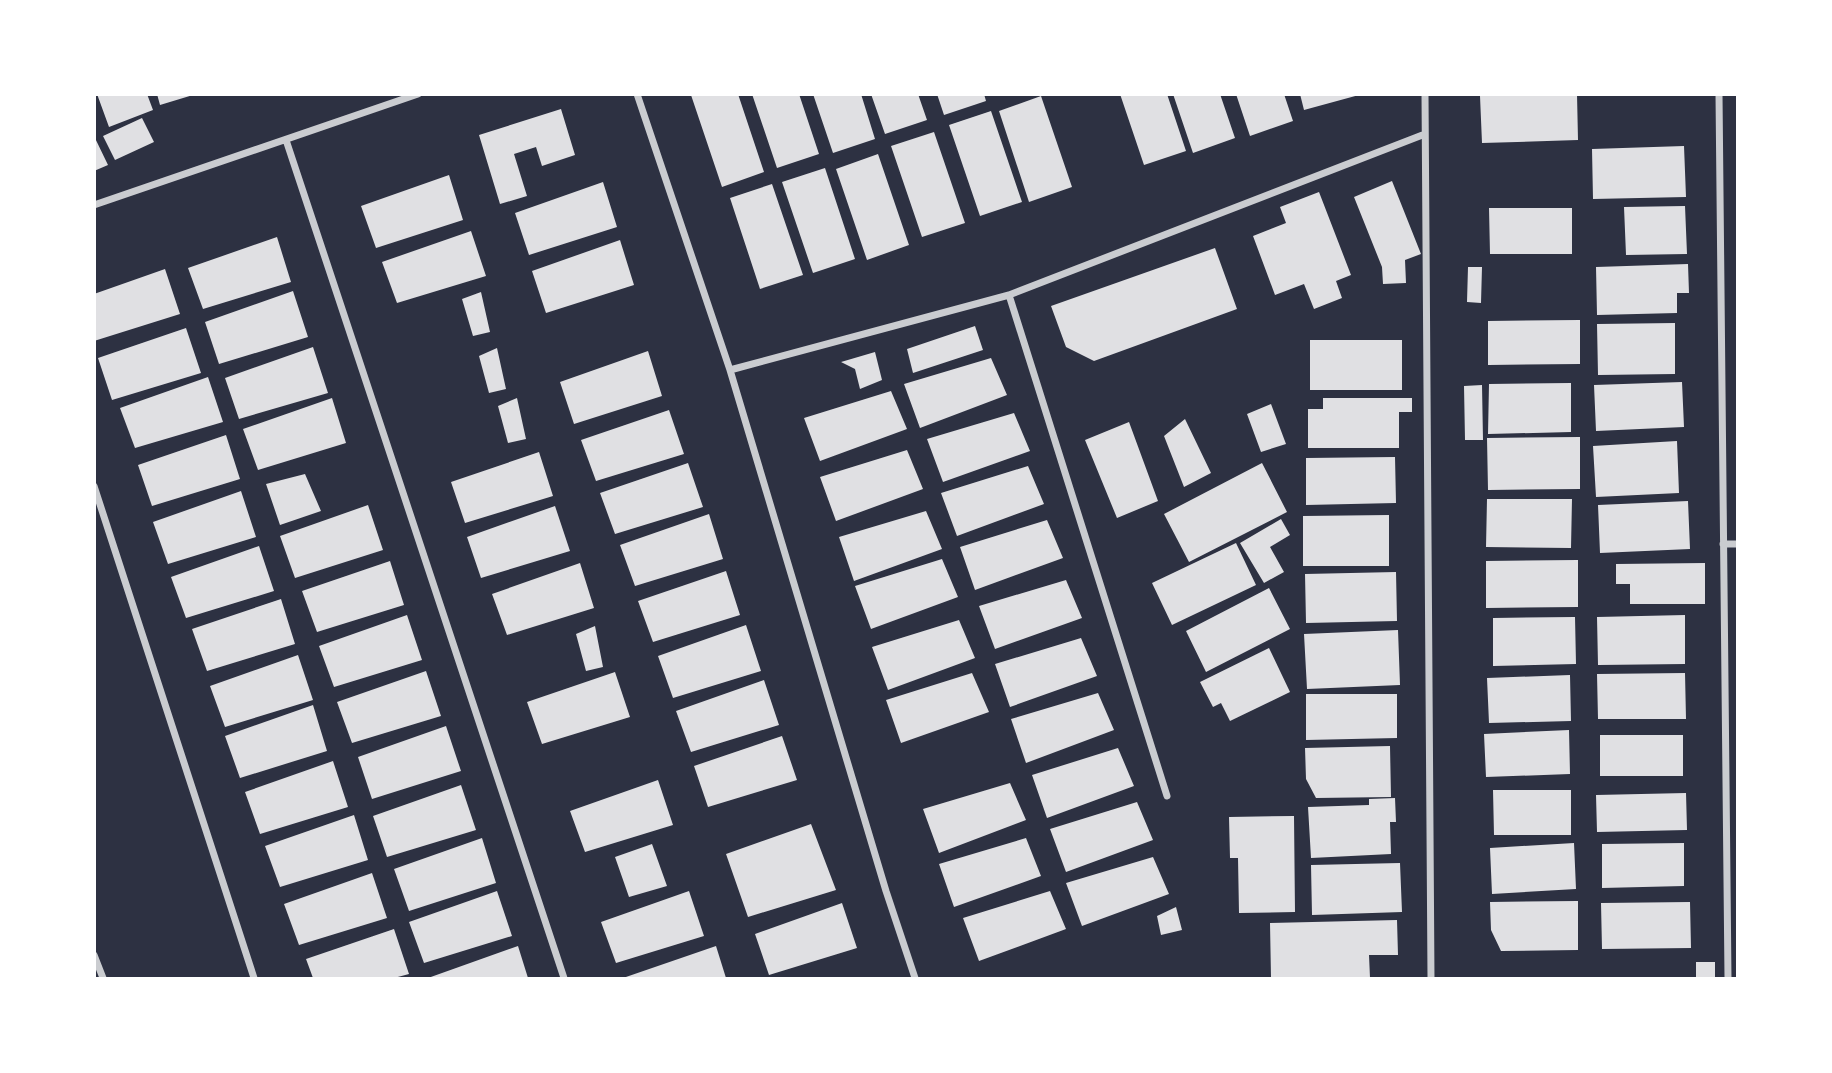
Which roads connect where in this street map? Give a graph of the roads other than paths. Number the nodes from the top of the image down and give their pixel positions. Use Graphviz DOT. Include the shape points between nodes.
graph roads {
  1 [pos="418,94"];
  2 [pos="637,94"];
  3 [pos="1424,94"];
  4 [pos="1719,94"];
  5 [pos="1425,134"];
  6 [pos="286,140"];
  7 [pos="94,205"];
  8 [pos="1009,296"];
  9 [pos="730,370"];
  10 [pos="94,486"];
  11 [pos="1723,544"];
  12 [pos="1738,544"];
  13 [pos="1167,796"];
  14 [pos="94,955"];
  15 [pos="103,978"];
  16 [pos="254,978"];
  17 [pos="564,978"];
  18 [pos="915,978"];
  19 [pos="1431,978"];
  20 [pos="1728,978"];
  1 -- 6 [label="street"];
  2 -- 9 [label="street"];
  3 -- 5 [label="street"];
  4 -- 11 [label="street"];
  5 -- 8 [label="street"];
  5 -- 19 [label="street"];
  6 -- 7 [label="street"];
  6 -- 17 [label="street"];
  8 -- 9 [label="street"];
  8 -- 13 [label="street"];
  9 -- 18 [label="street"];
  10 -- 16 [label="street"];
  11 -- 12 [label="street"];
  11 -- 20 [label="street"];
  14 -- 15 [label="street"];
}
